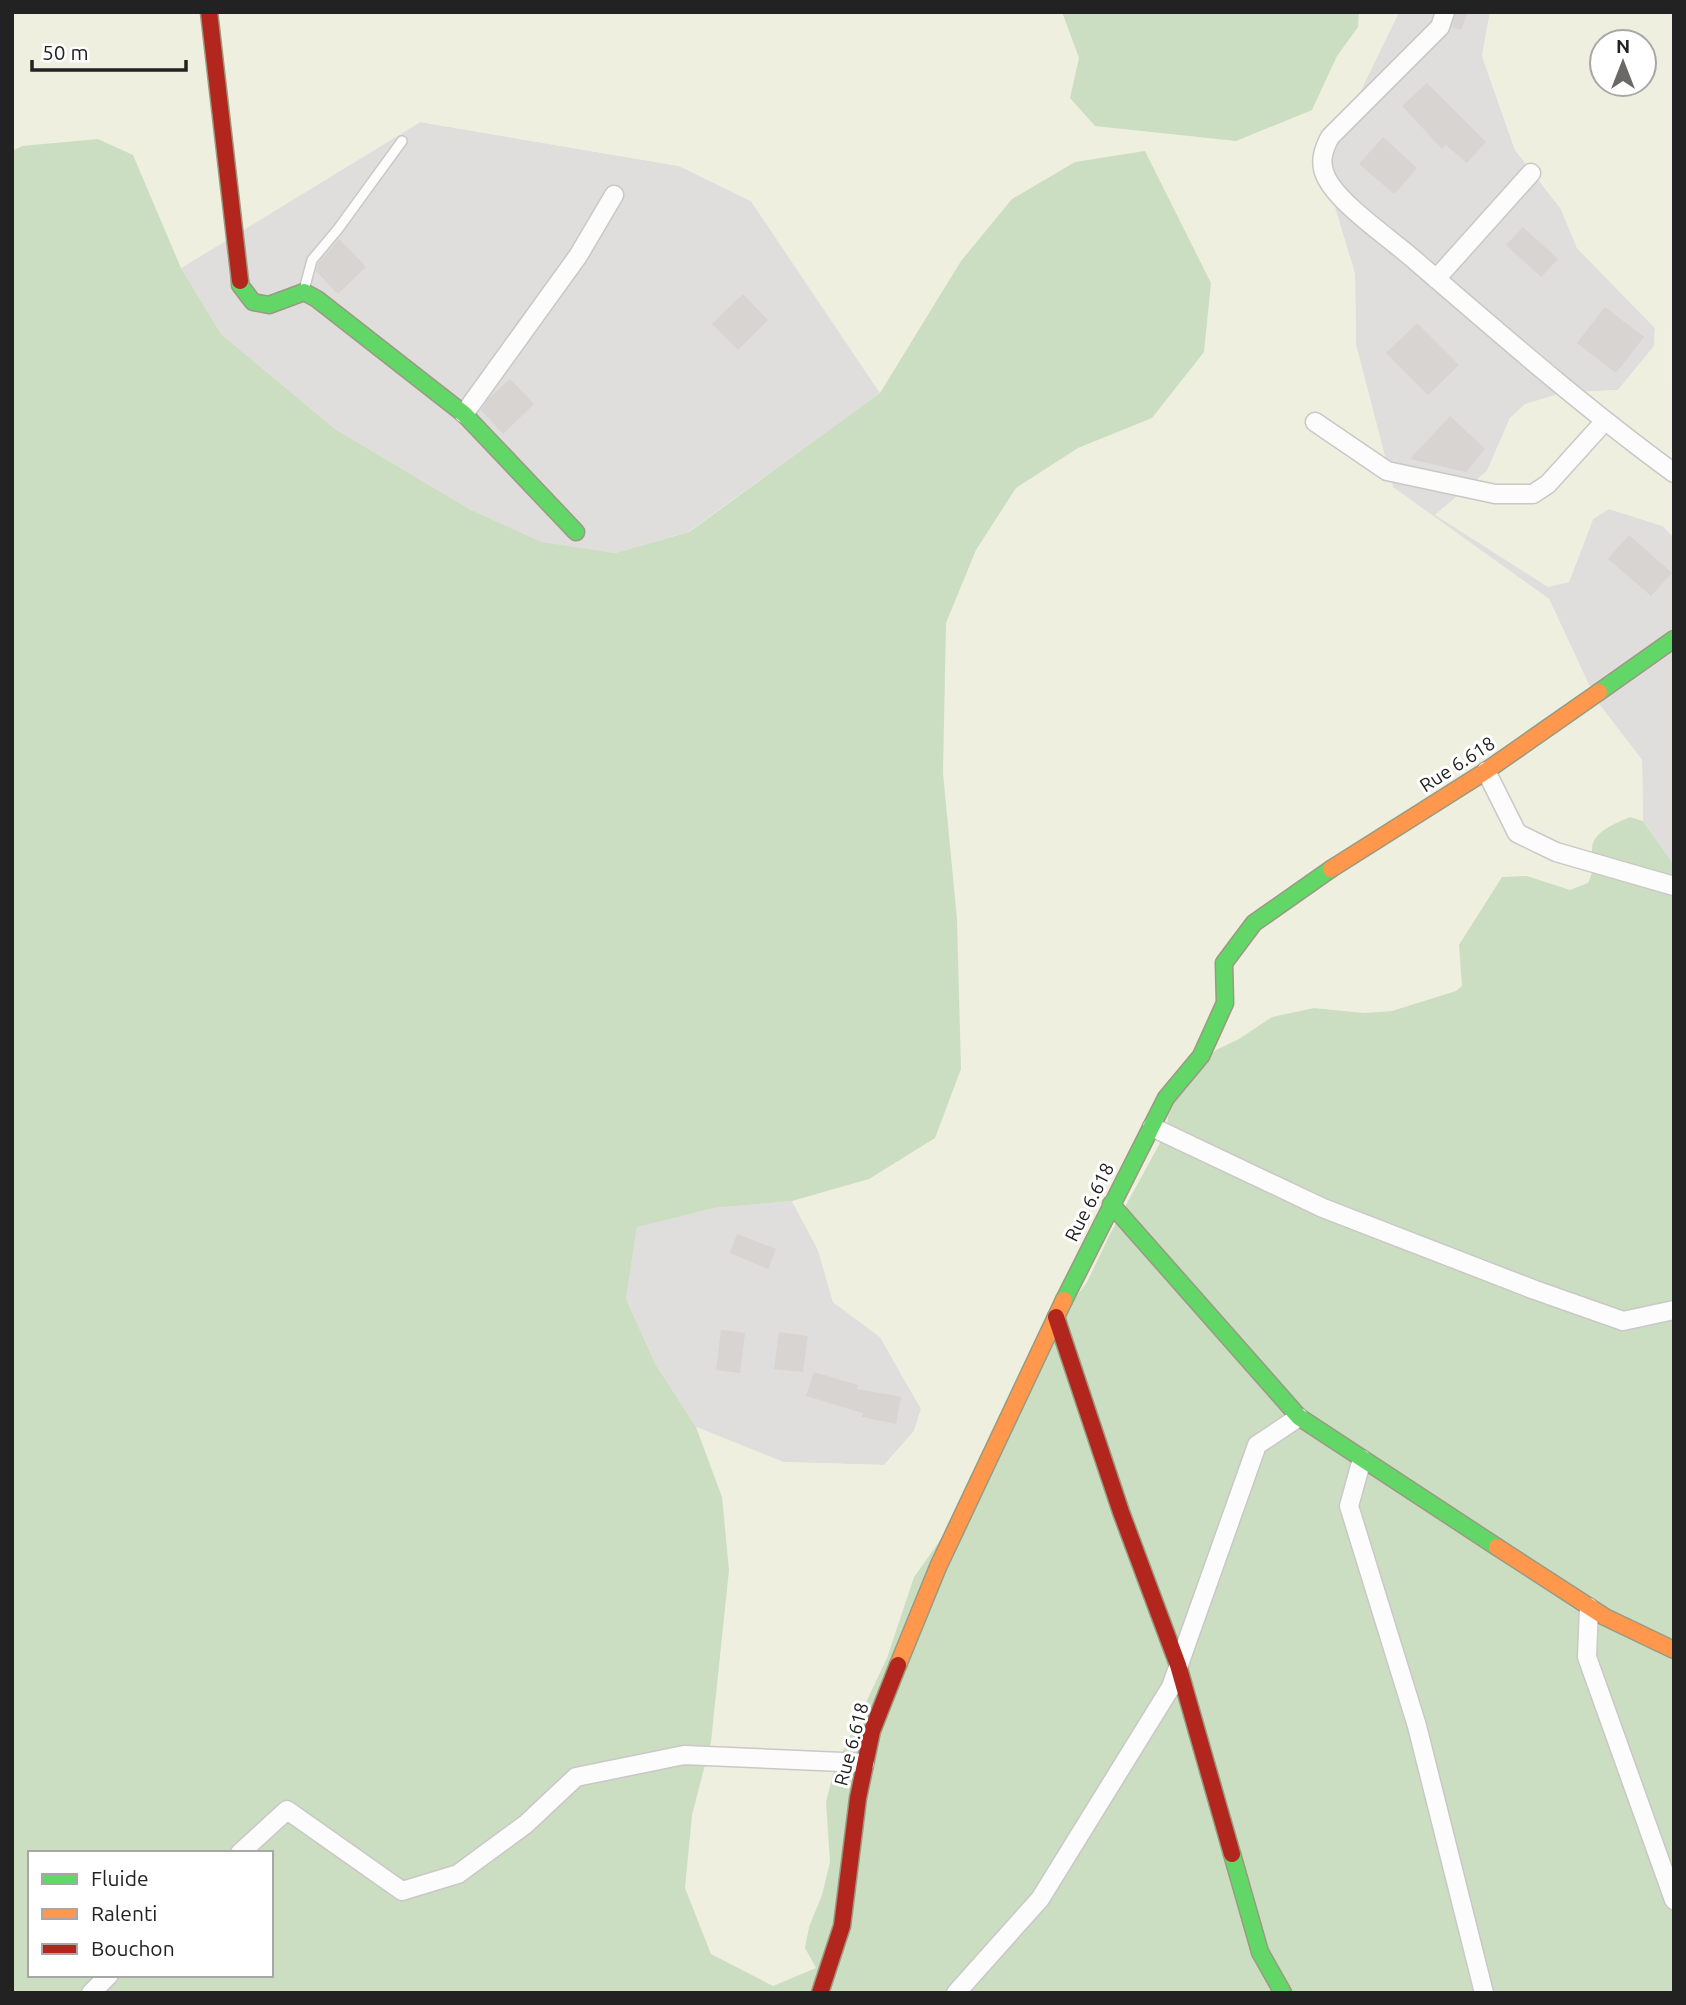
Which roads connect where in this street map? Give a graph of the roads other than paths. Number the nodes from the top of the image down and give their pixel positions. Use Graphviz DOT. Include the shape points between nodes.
graph roads {
  1 [pos="209,12"];
  2 [pos="1445,12"];
  3 [pos="402,141"];
  4 [pos="1531,173"];
  5 [pos="614,195"];
  6 [pos="1436,279"];
  7 [pos="304,292"];
  8 [pos="464,414"];
  9 [pos="1315,422"];
  10 [pos="1604,422"];
  11 [pos="1674,474"];
  12 [pos="576,532"];
  13 [pos="1674,639"];
  14 [pos="1486,771"];
  15 [pos="1674,886"];
  16 [pos="1152,1127"];
  17 [pos="1111,1204"];
  18 [pos="1674,1310"];
  19 [pos="1056,1317"];
  20 [pos="1299,1417"];
  21 [pos="1362,1459"];
  22 [pos="1589,1607"];
  23 [pos="1674,1650"];
  24 [pos="1178,1665"];
  25 [pos="865,1763"];
  26 [pos="242,1851"];
  27 [pos="1674,1900"];
  28 [pos="107,1977"];
  29 [pos="91,1993"];
  30 [pos="820,1993"];
  31 [pos="956,1993"];
  32 [pos="1283,1993"];
  33 [pos="1483,1993"];
  1 -- 7 [label="street" via="240,285 253,302 269,305"];
  2 -- 6 [label="street" via="1440,27 1330,137 1322,152 1325,175 1337,194"];
  3 -- 7 [label="lane" via="312,260"];
  4 -- 6 [label="street"];
  5 -- 8 [label="street" via="578,256"];
  6 -- 10 [label="street"];
  7 -- 8 [label="street"];
  8 -- 12 [label="street"];
  9 -- 10 [label="street" via="1387,471 1495,494 1533,494 1548,484"];
  10 -- 11 [label="street"];
  13 -- 14 [label="street, Rue 6.618"];
  14 -- 15 [label="street" via="1517,833 1556,852"];
  14 -- 16 [label="street, Rue 6.618" via="1254,923 1224,963 1225,1003 1201,1056 1166,1098"];
  16 -- 17 [label="street, Rue 6.618"];
  16 -- 18 [label="street" via="1323,1208 1623,1321"];
  17 -- 19 [label="street, Rue 6.618"];
  17 -- 20 [label="street"];
  19 -- 24 [label="street"];
  19 -- 25 [label="street, Rue 6.618" via="937,1567 872,1731"];
  20 -- 21 [label="street"];
  20 -- 24 [label="street" via="1257,1446"];
  21 -- 22 [label="street"];
  21 -- 33 [label="street" via="1349,1506 1417,1726"];
  22 -- 23 [label="street"];
  22 -- 27 [label="street" via="1587,1657"];
  24 -- 31 [label="street" via="1171,1687 1040,1899"];
  24 -- 32 [label="street" via="1260,1952"];
  25 -- 26 [label="street" via="684,1755 576,1777 526,1824 458,1874 402,1891 288,1810"];
  25 -- 30 [label="street, Rue 6.618" via="842,1926"];
  28 -- 29 [label="street"];
}
